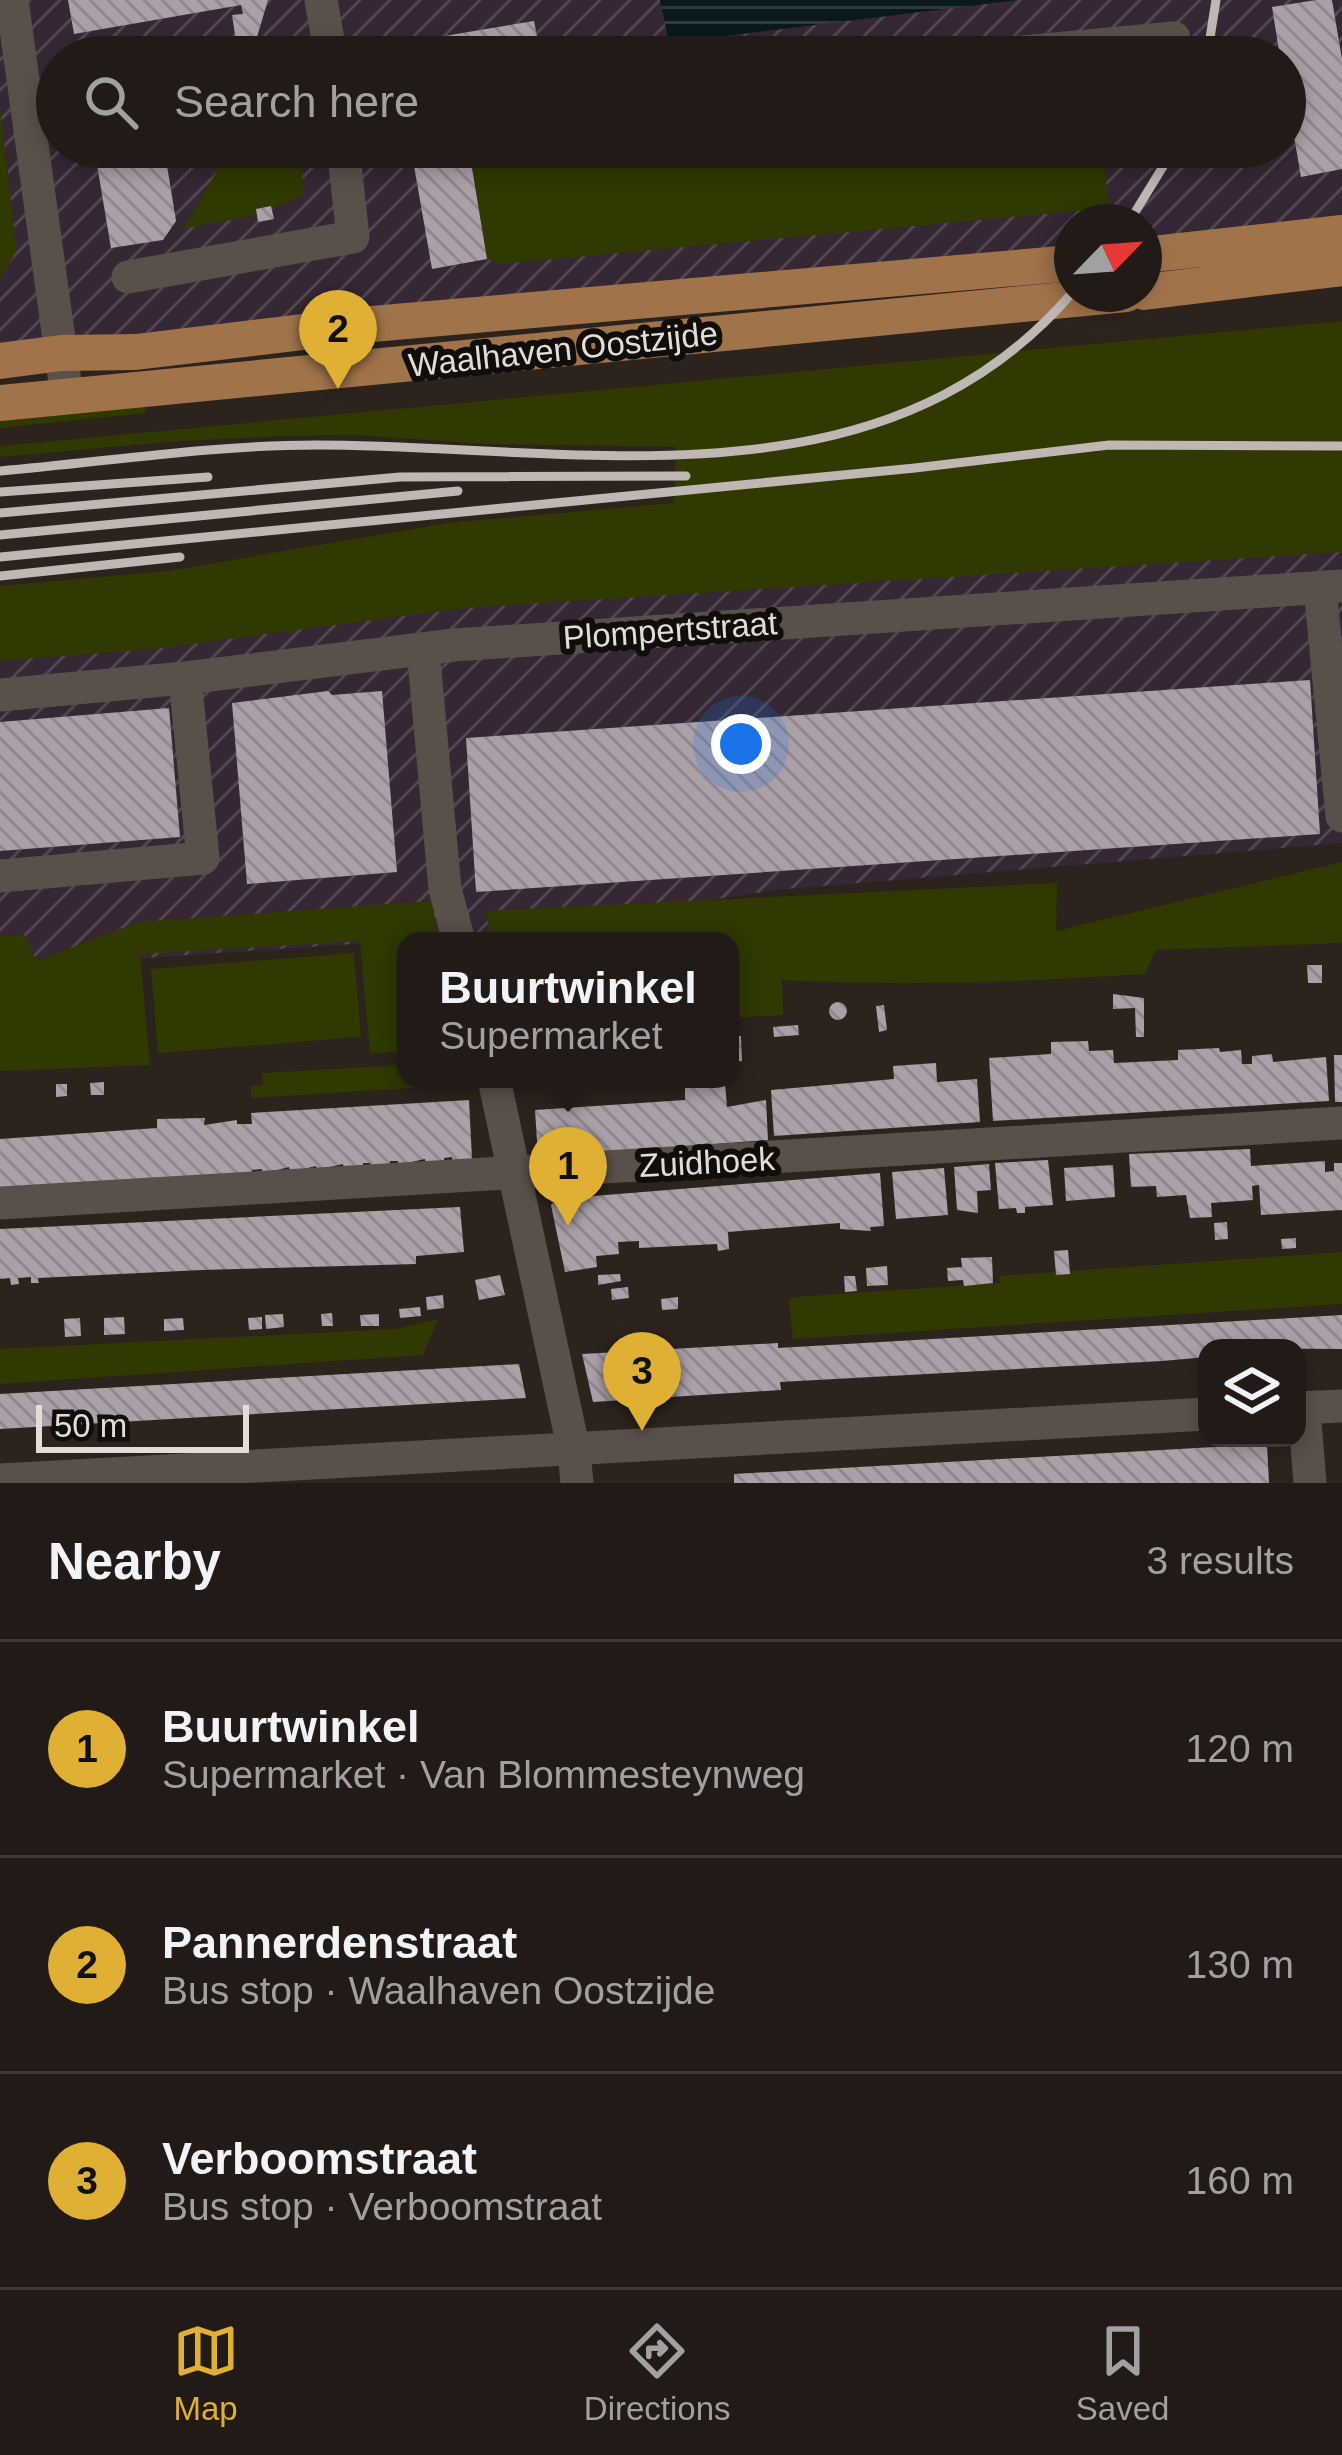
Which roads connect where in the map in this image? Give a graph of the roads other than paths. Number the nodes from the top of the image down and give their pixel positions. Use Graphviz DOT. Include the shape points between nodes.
graph roads {
  1 [pos="12,0"];
  2 [pos="321,0"];
  3 [pos="327,36"];
  4 [pos="345,168"];
  5 [pos="1342,233"];
  6 [pos="1162,253"];
  7 [pos="1054,265"];
  8 [pos="1342,268"];
  9 [pos="128,277"];
  10 [pos="1162,290"];
  11 [pos="1054,301"];
  12 [pos="61,353"];
  13 [pos="0,361"];
  14 [pos="67,397"];
  15 [pos="0,404"];
  16 [pos="1331,587"];
  17 [pos="423,649"];
  18 [pos="184,678"];
  19 [pos="0,695"];
  20 [pos="1342,817"];
  21 [pos="0,876"];
  22 [pos="457,932"];
  23 [pos="496,1088"];
  24 [pos="1342,1124"];
  25 [pos="515,1173"];
  26 [pos="0,1203"];
  27 [pos="1342,1406"];
  28 [pos="1306,1408"];
  29 [pos="1198,1415"];
  30 [pos="1305,1447"];
  31 [pos="576,1467"];
  32 [pos="0,1480"];
  33 [pos="1310,1483"];
  1 -- 12 [label="street"];
  2 -- 3 [label="street"];
  4 -- 9 [label="street" via="353,237"];
  5 -- 6 [label="main road"];
  7 -- 12 [label="main road, Waalhaven Oostzijde"];
  8 -- 10 [label="main road"];
  11 -- 14 [label="main road, Waalhaven Oostzijde"];
  12 -- 13 [label="main road, Waalhaven Oostzijde"];
  12 -- 14 [label="street"];
  14 -- 15 [label="main road, Waalhaven Oostzijde"];
  16 -- 17 [label="street, Plompertstraat"];
  16 -- 20 [label="street"];
  17 -- 18 [label="street, Plompertstraat"];
  17 -- 22 [label="street" via="445,889"];
  18 -- 19 [label="street, Plompertstraat"];
  18 -- 21 [label="street" via="203,858"];
  23 -- 25 [label="street"];
  24 -- 25 [label="street, Zuidhoek"];
  25 -- 26 [label="street, Zuidhoek"];
  25 -- 31 [label="street"];
  27 -- 28 [label="street"];
  29 -- 31 [label="street"];
  30 -- 33 [label="street"];
  31 -- 32 [label="street"];
}
